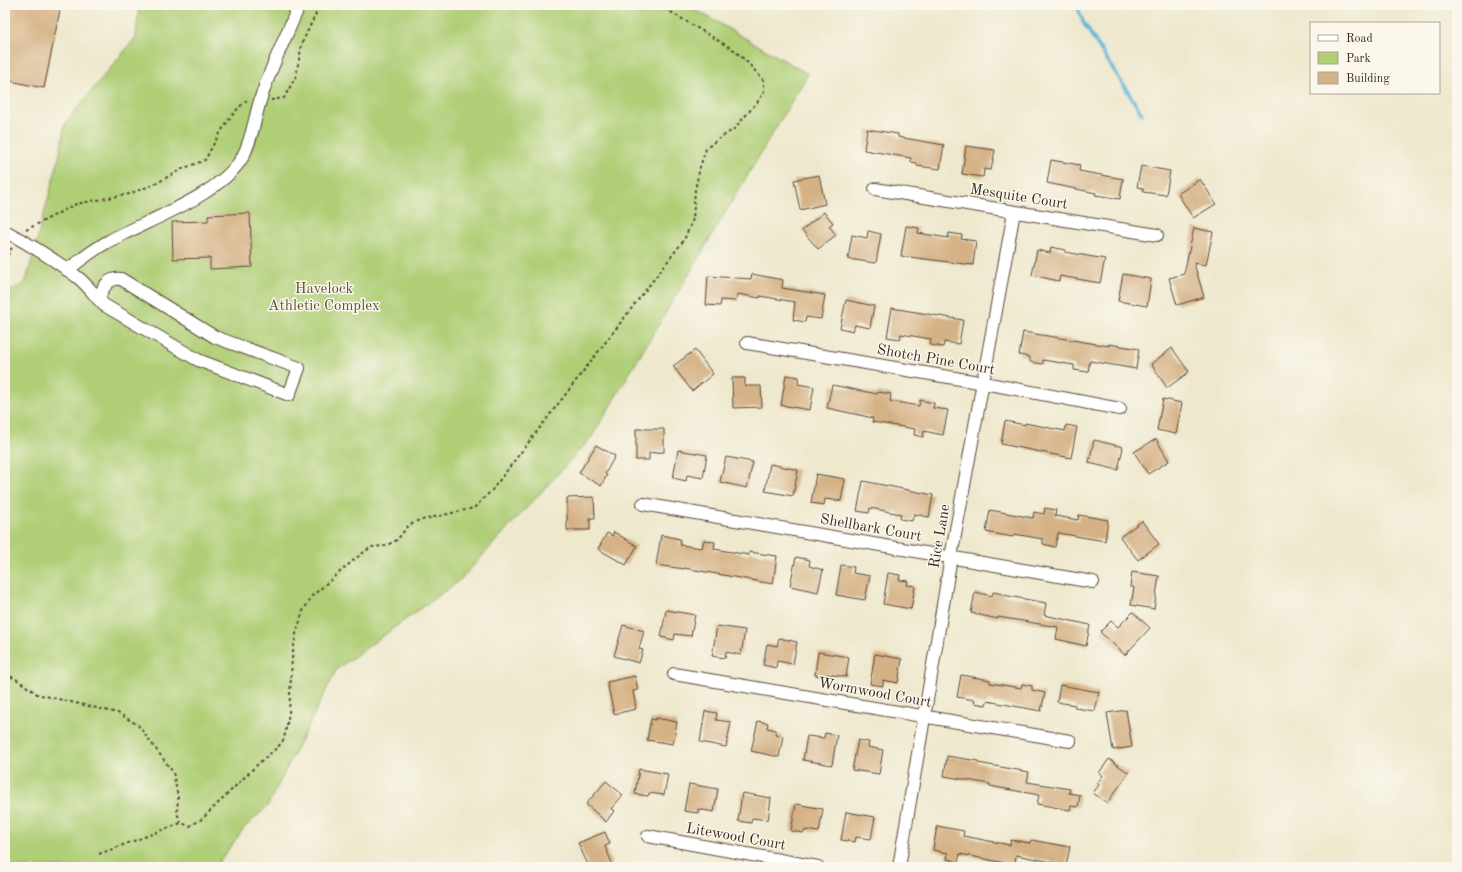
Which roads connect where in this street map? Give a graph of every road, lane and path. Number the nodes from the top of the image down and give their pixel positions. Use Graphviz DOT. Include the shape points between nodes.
graph roads {
  1 [pos="299,5"];
  2 [pos="320,5"];
  3 [pos="659,5"];
  4 [pos="250,98"];
  5 [pos="270,100"];
  6 [pos="875,189"];
  7 [pos="1014,212"];
  8 [pos="5,231"];
  9 [pos="1157,234"];
  10 [pos="18,238"];
  11 [pos="5,261"];
  12 [pos="69,271"];
  13 [pos="98,299"];
  14 [pos="747,343"];
  15 [pos="984,383"];
  16 [pos="1120,409"];
  17 [pos="643,504"];
  18 [pos="951,557"];
  19 [pos="1093,582"];
  20 [pos="5,674"];
  21 [pos="674,674"];
  22 [pos="924,716"];
  23 [pos="1070,741"];
  24 [pos="181,823"];
  25 [pos="648,836"];
  26 [pos="99,854"];
  27 [pos="818,867"];
  28 [pos="899,867"];
  1 -- 12 [label="street" via="263,90 242,158 231,172 215,186 190,201 108,242"];
  2 -- 5 [label="path" via="302,43 296,76 284,98"];
  3 -- 24 [label="path" via="734,50 764,81 764,91 760,99 734,129 706,150 695,190 693,219 684,240 492,490 474,508 417,521 407,526 397,540 385,546 371,547 312,596 303,611 296,634 289,713 284,739 202,819 190,826"];
  4 -- 10 [label="path" via="239,107 222,129 205,160 129,194 76,204 24,231"];
  6 -- 7 [label="street, Mesquite Court"];
  7 -- 9 [label="street, Mesquite Court"];
  7 -- 15 [label="street, Rice Lane"];
  8 -- 10 [label="street"];
  10 -- 11 [label="path"];
  10 -- 12 [label="street"];
  12 -- 13 [label="street"];
  13 -- 13 [label="street" via="198,360 289,395 299,368 220,339 121,279 116,278 108,282"];
  14 -- 15 [label="street, Shotch Pine Court"];
  15 -- 16 [label="street, Shotch Pine Court"];
  15 -- 18 [label="street, Rice Lane"];
  17 -- 18 [label="street, Shellbark Court"];
  18 -- 19 [label="street, Shellbark Court"];
  18 -- 22 [label="street, Rice Lane"];
  20 -- 24 [label="path" via="37,694 118,712 138,725 173,772 178,797 177,812"];
  21 -- 22 [label="street, Wormwood Court"];
  22 -- 23 [label="street, Wormwood Court"];
  22 -- 28 [label="street, Rice Lane"];
  24 -- 26 [label="path"];
  25 -- 27 [label="street, Litewood Court"];
}
